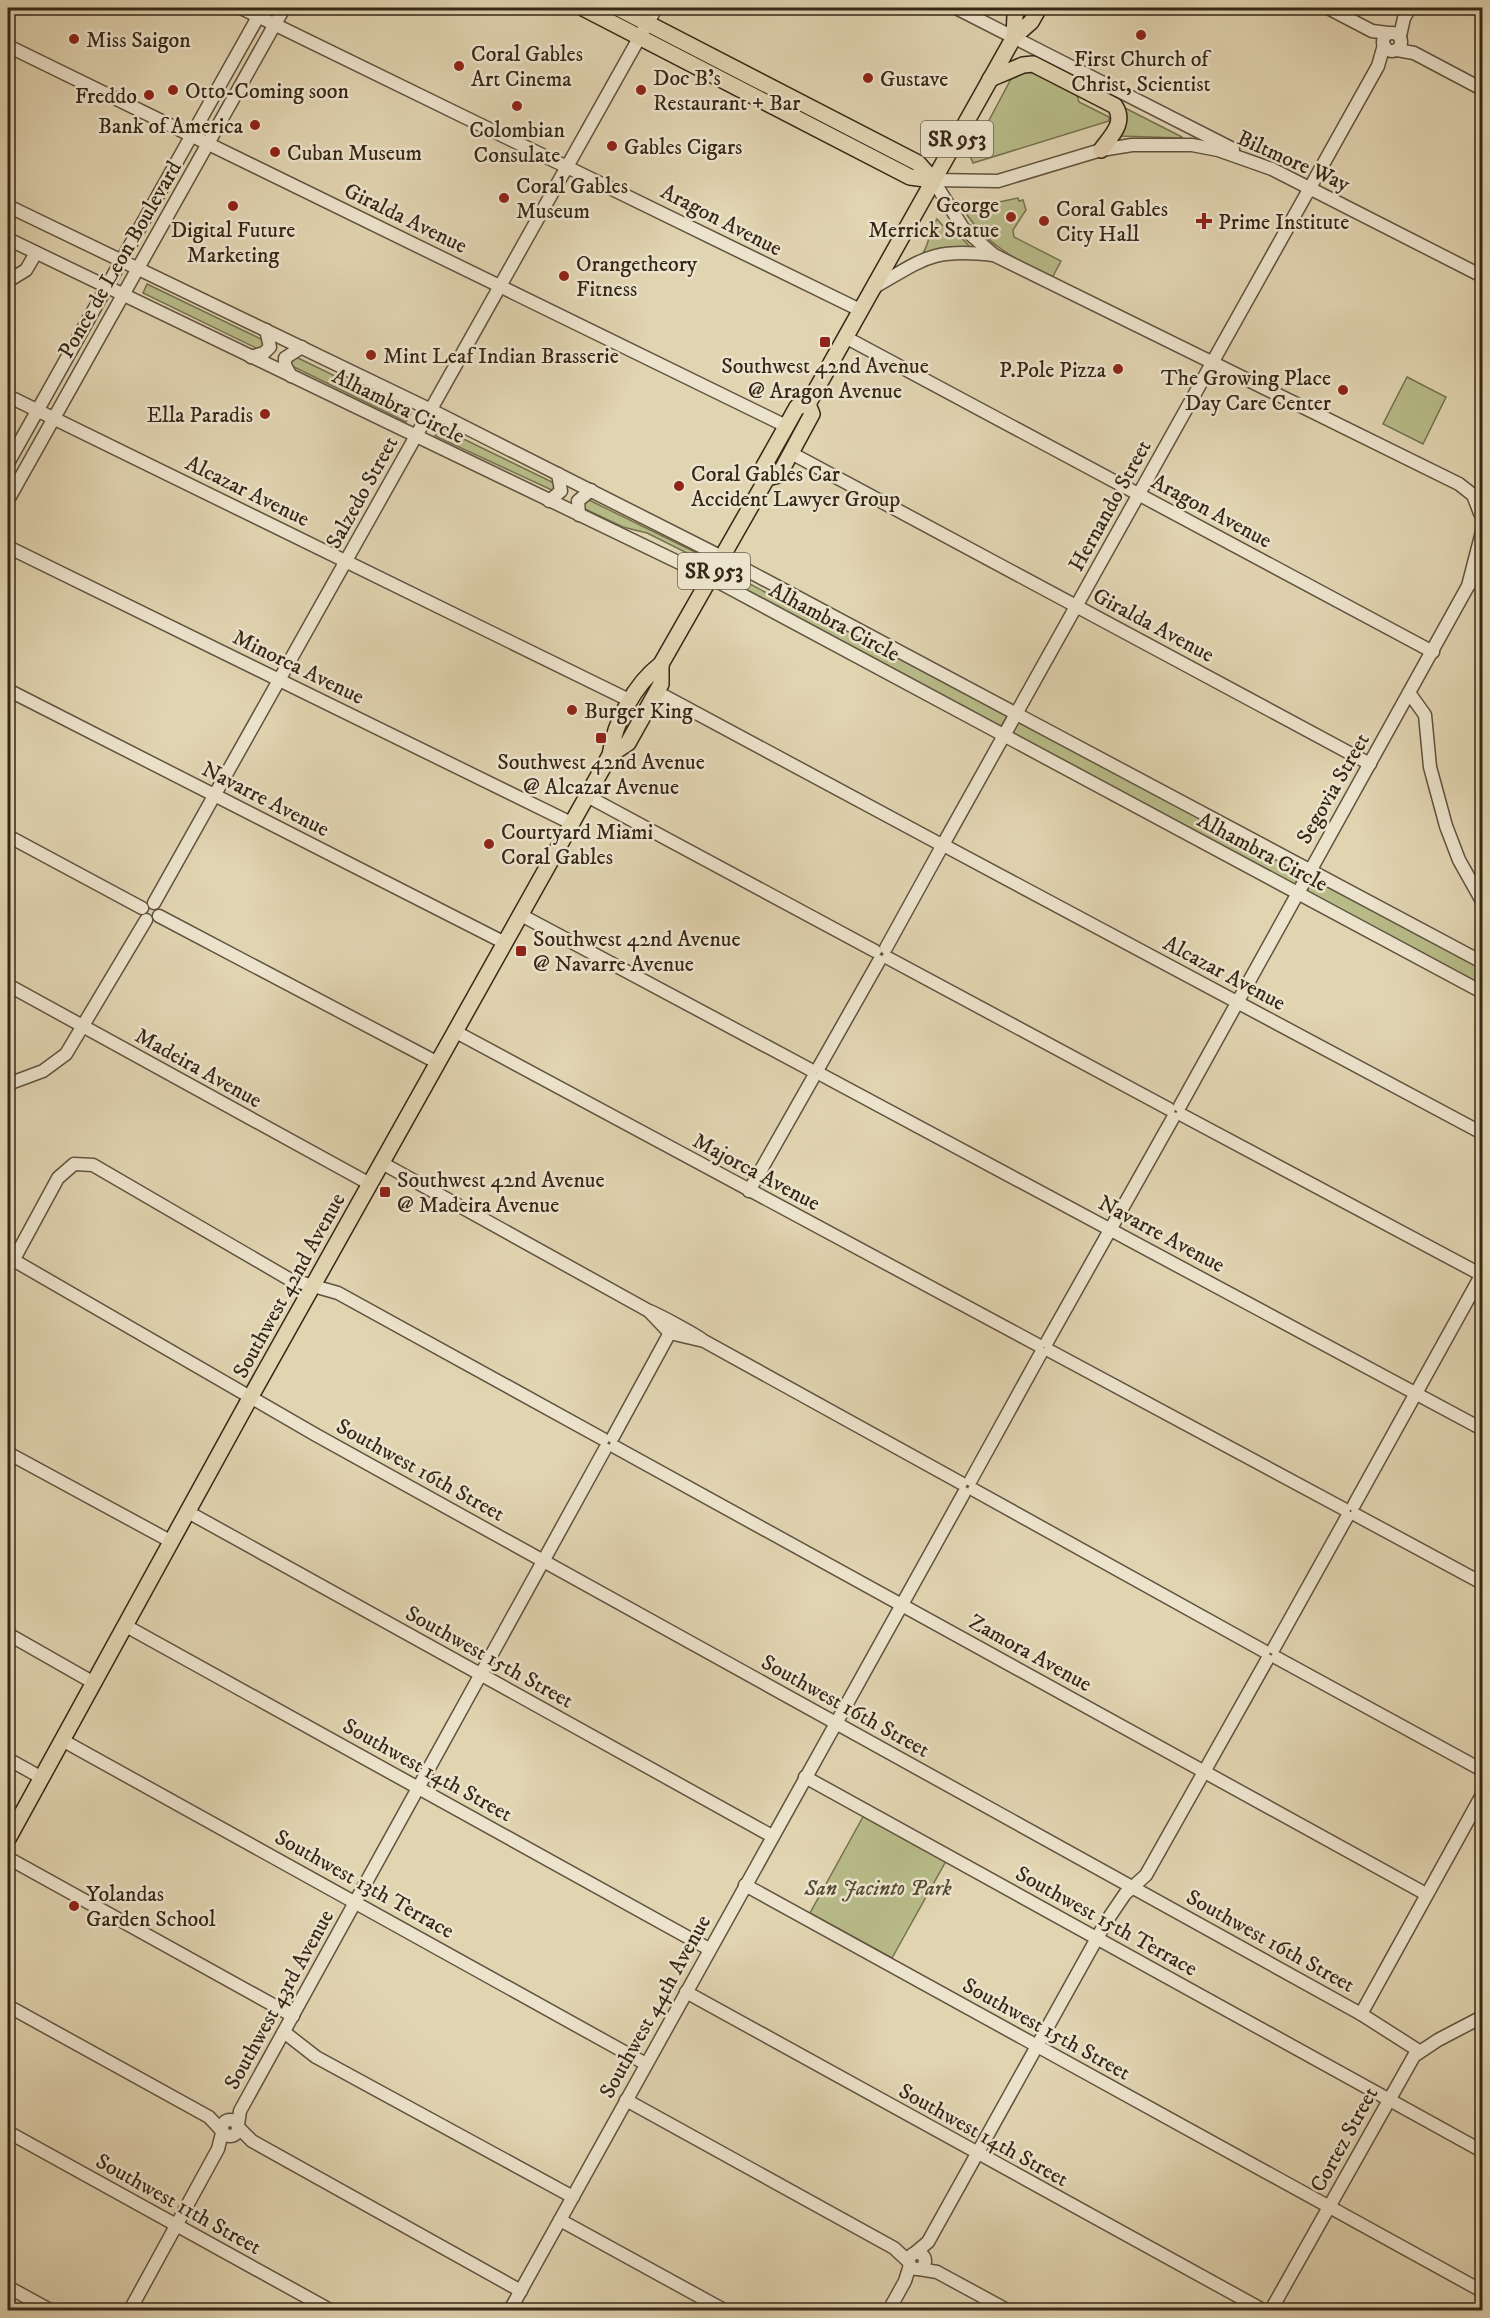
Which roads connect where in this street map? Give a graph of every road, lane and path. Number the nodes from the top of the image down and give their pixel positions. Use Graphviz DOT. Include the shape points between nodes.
graph roads {
  1 [pos="241,8"];
  2 [pos="284,8"];
  3 [pos="583,8"];
  4 [pos="618,8"];
  5 [pos="656,8"];
  6 [pos="956,8"];
  7 [pos="1019,8"];
  8 [pos="1039,8"];
  9 [pos="1328,8"];
  10 [pos="261,12"];
  11 [pos="1407,13"];
  12 [pos="648,23"];
  13 [pos="275,24"];
  14 [pos="640,37"];
  15 [pos="1014,37"];
  16 [pos="1392,41"];
  17 [pos="8,46"];
  18 [pos="990,79"];
  19 [pos="1482,90"];
  20 [pos="191,136"];
  21 [pos="209,144"];
  22 [pos="1101,150"];
  23 [pos="568,167"];
  24 [pos="1272,169"];
  25 [pos="933,180"];
  26 [pos="1310,188"];
  27 [pos="8,206"];
  28 [pos="8,238"];
  29 [pos="36,253"];
  30 [pos="994,255"];
  31 [pos="121,261"];
  32 [pos="138,268"];
  33 [pos="1482,276"];
  34 [pos="8,281"];
  35 [pos="500,286"];
  36 [pos="106,287"];
  37 [pos="872,289"];
  38 [pos="123,296"];
  39 [pos="860,310"];
  40 [pos="266,330"];
  41 [pos="845,337"];
  42 [pos="302,347"];
  43 [pos="251,357"];
  44 [pos="1212,364"];
  45 [pos="291,376"];
  46 [pos="8,396"];
  47 [pos="808,404"];
  48 [pos="36,410"];
  49 [pos="431,410"];
  50 [pos="53,418"];
  51 [pos="786,426"];
  52 [pos="416,437"];
  53 [pos="791,453"];
  54 [pos="8,463"];
  55 [pos="558,474"];
  56 [pos="773,476"];
  57 [pos="591,490"];
  58 [pos="1139,495"];
  59 [pos="8,500"];
  60 [pos="549,501"];
  61 [pos="1481,511"];
  62 [pos="579,515"];
  63 [pos="1482,532"];
  64 [pos="8,547"];
  65 [pos="722,557"];
  66 [pos="346,561"];
  67 [pos="1482,571"];
  68 [pos="711,578"];
  69 [pos="1468,586"];
  70 [pos="1077,606"];
  71 [pos="1433,652"];
  72 [pos="661,664"];
  73 [pos="279,679"];
  74 [pos="8,690"];
  75 [pos="657,692"];
  76 [pos="1407,698"];
  77 [pos="631,701"];
  78 [pos="1017,714"];
  79 [pos="1004,735"];
  80 [pos="628,743"];
  81 [pos="610,755"];
  82 [pos="1370,764"];
  83 [pos="214,796"];
  84 [pos="587,796"];
  85 [pos="571,823"];
  86 [pos="8,836"];
  87 [pos="943,845"];
  88 [pos="1310,870"];
  89 [pos="1298,894"];
  90 [pos="1482,901"];
  91 [pos="147,910"];
  92 [pos="521,915"];
  93 [pos="505,943"];
  94 [pos="882,955"];
  95 [pos="1482,962"];
  96 [pos="8,985"];
  97 [pos="1482,992"];
  98 [pos="1237,1002"];
  99 [pos="84,1028"];
  100 [pos="456,1032"];
  101 [pos="438,1063"];
  102 [pos="816,1072"];
  103 [pos="8,1084"];
  104 [pos="1176,1112"];
  105 [pos="1482,1133"];
  106 [pos="382,1163"];
  107 [pos="370,1184"];
  108 [pos="750,1191"];
  109 [pos="1110,1229"];
  110 [pos="10,1259"];
  111 [pos="1482,1275"];
  112 [pos="314,1286"];
  113 [pos="671,1329"];
  114 [pos="1044,1348"];
  115 [pos="1416,1394"];
  116 [pos="250,1398"];
  117 [pos="1482,1429"];
  118 [pos="609,1443"];
  119 [pos="8,1453"];
  120 [pos="967,1486"];
  121 [pos="188,1512"];
  122 [pos="1350,1512"];
  123 [pos="172,1542"];
  124 [pos="543,1560"];
  125 [pos="1482,1583"];
  126 [pos="901,1604"];
  127 [pos="126,1626"];
  128 [pos="8,1634"];
  129 [pos="1271,1654"];
  130 [pos="480,1674"];
  131 [pos="94,1683"];
  132 [pos="835,1723"];
  133 [pos="62,1740"];
  134 [pos="8,1759"];
  135 [pos="1482,1770"];
  136 [pos="1205,1772"];
  137 [pos="42,1778"];
  138 [pos="805,1778"];
  139 [pos="418,1788"];
  140 [pos="1482,1795"];
  141 [pos="772,1836"];
  142 [pos="8,1839"];
  143 [pos="8,1858"];
  144 [pos="745,1885"];
  145 [pos="1133,1887"];
  146 [pos="1426,1894"];
  147 [pos="355,1902"];
  148 [pos="1097,1938"];
  149 [pos="709,1949"];
  150 [pos="686,1992"];
  151 [pos="8,2006"];
  152 [pos="1361,2014"];
  153 [pos="293,2016"];
  154 [pos="1482,2017"];
  155 [pos="284,2032"];
  156 [pos="1038,2046"];
  157 [pos="1419,2051"];
  158 [pos="646,2064"];
  159 [pos="626,2100"];
  160 [pos="1389,2100"];
  161 [pos="230,2129"];
  162 [pos="8,2132"];
  163 [pos="1482,2151"];
  164 [pos="977,2154"];
  165 [pos="573,2197"];
  166 [pos="1329,2208"];
  167 [pos="560,2220"];
  168 [pos="176,2225"];
  169 [pos="917,2261"];
  170 [pos="8,2287"];
  171 [pos="521,2290"];
  172 [pos="1482,2291"];
  173 [pos="50,2310"];
  174 [pos="130,2310"];
  175 [pos="330,2310"];
  176 [pos="510,2310"];
  177 [pos="723,2310"];
  178 [pos="889,2310"];
  179 [pos="1007,2310"];
  180 [pos="1263,2310"];
  181 [pos="1271,2310"];
  1 -- 10 [label="street, Aragon Avenue"];
  2 -- 13 [label="street, Ponce de Leon Boulevard"];
  3 -- 14 [label="main road"];
  4 -- 12 [label="main road"];
  5 -- 12 [label="street, Salzedo Street"];
  6 -- 15 [label="street"];
  7 -- 15 [label="main road, Southwest 42nd Avenue / SR 953"];
  8 -- 15 [label="main road, Southwest 42nd Avenue / SR 953"];
  9 -- 16 [label="street"];
  10 -- 13 [label="street, Aragon Avenue"];
  10 -- 20 [label="street, Ponce de Leon Boulevard"];
  11 -- 16 [label="street"];
  12 -- 14 [label="street, Salzedo Street"];
  12 -- 25 [label="main road" via="918,163"];
  13 -- 21 [label="street, Ponce de Leon Boulevard"];
  13 -- 23 [label="street, Aragon Avenue"];
  14 -- 23 [label="street, Salzedo Street"];
  14 -- 25 [label="main road" via="910,177"];
  15 -- 18 [label="main road, Southwest 42nd Avenue / SR 953"];
  15 -- 24 [label="street"];
  16 -- 19 [label="street"];
  16 -- 26 [label="street, Hernando Street"];
  17 -- 20 [label="street, Giralda Avenue"];
  18 -- 22 [label="main road" via="1033,64 1115,106 1119,125"];
  18 -- 25 [label="main road, Southwest 42nd Avenue / SR 953"];
  20 -- 21 [label="street, Giralda Avenue"];
  20 -- 31 [label="street, Ponce de Leon Boulevard"];
  21 -- 32 [label="street, Ponce de Leon Boulevard"];
  21 -- 35 [label="street, Giralda Avenue"];
  22 -- 24 [label="street, Biltmore Way" via="1192,145"];
  22 -- 25 [label="street, Biltmore Way" via="998,181"];
  23 -- 35 [label="street, Salzedo Street"];
  23 -- 39 [label="street, Aragon Avenue"];
  24 -- 26 [label="street, Biltmore Way"];
  25 -- 30 [label="street" via="963,228"];
  25 -- 37 [label="main road, Southwest 42nd Avenue / SR 953"];
  26 -- 33 [label="street, Biltmore Way"];
  26 -- 44 [label="street, Hernando Street"];
  27 -- 31 [label="street, Alhambra Circle"];
  28 -- 29 [label="street, Alhambra Circle"];
  29 -- 34 [label="street" via="26,270"];
  29 -- 36 [label="street, Alhambra Circle"];
  30 -- 37 [label="street" via="960,252 927,257"];
  30 -- 44 [label="street"];
  31 -- 32 [label="street, Alhambra Circle"];
  31 -- 36 [label="street, Ponce de Leon Boulevard"];
  32 -- 38 [label="street, Ponce de Leon Boulevard"];
  32 -- 40 [label="street, Alhambra Circle"];
  35 -- 49 [label="street, Salzedo Street"];
  35 -- 51 [label="street, Giralda Avenue"];
  36 -- 38 [label="street, Alhambra Circle"];
  36 -- 48 [label="street, Ponce de Leon Boulevard"];
  37 -- 39 [label="main road, Southwest 42nd Avenue / SR 953"];
  38 -- 43 [label="street, Alhambra Circle"];
  38 -- 50 [label="street, Ponce de Leon Boulevard"];
  39 -- 41 [label="main road, Southwest 42nd Avenue / SR 953"];
  40 -- 42 [label="street, Alhambra Circle"];
  40 -- 43 [label="street" via="270,347"];
  41 -- 47 [label="main road, Southwest 42nd Avenue / SR 953"];
  41 -- 58 [label="street, Aragon Avenue"];
  42 -- 45 [label="street" via="285,358"];
  42 -- 49 [label="street, Alhambra Circle"];
  43 -- 45 [label="street, Alhambra Circle"];
  44 -- 58 [label="street, Hernando Street"];
  44 -- 61 [label="street" via="1459,484 1473,495"];
  45 -- 52 [label="street, Alhambra Circle"];
  46 -- 48 [label="street, Alcazar Avenue"];
  47 -- 51 [label="main road, Southwest 42nd Avenue / SR 953" via="797,407"];
  47 -- 53 [label="main road, Southwest 42nd Avenue / SR 953" via="812,414"];
  48 -- 50 [label="street, Alcazar Avenue"];
  48 -- 54 [label="street, Ponce de Leon Boulevard"];
  49 -- 52 [label="street, Salzedo Street"];
  49 -- 55 [label="street, Alhambra Circle"];
  50 -- 59 [label="street, Ponce de Leon Boulevard"];
  50 -- 66 [label="street, Alcazar Avenue"];
  51 -- 56 [label="main road, Southwest 42nd Avenue / SR 953" via="764,466"];
  52 -- 60 [label="street, Alhambra Circle"];
  52 -- 66 [label="street, Salzedo Street"];
  53 -- 56 [label="main road, Southwest 42nd Avenue / SR 953"];
  53 -- 70 [label="street, Giralda Avenue"];
  55 -- 57 [label="street, Alhambra Circle"];
  55 -- 60 [label="street" via="561,491"];
  56 -- 65 [label="main road, Southwest 42nd Avenue / SR 953"];
  57 -- 62 [label="street" via="578,501"];
  57 -- 65 [label="street, Alhambra Circle"];
  58 -- 70 [label="street, Hernando Street"];
  58 -- 71 [label="street, Aragon Avenue"];
  60 -- 62 [label="street, Alhambra Circle"];
  61 -- 63 [label="street"];
  62 -- 68 [label="street, Alhambra Circle"];
  63 -- 69 [label="street, Segovia Street"];
  64 -- 73 [label="street, Minorca Avenue"];
  65 -- 68 [label="main road, Southwest 42nd Avenue / SR 953"];
  65 -- 78 [label="street, Alhambra Circle"];
  66 -- 73 [label="street, Salzedo Street"];
  66 -- 77 [label="street, Alcazar Avenue"];
  67 -- 69 [label="street, Segovia Street"];
  68 -- 72 [label="main road, Southwest 42nd Avenue / SR 953"];
  68 -- 79 [label="street, Alhambra Circle"];
  69 -- 71 [label="street, Segovia Street"];
  70 -- 78 [label="street, Hernando Street"];
  70 -- 82 [label="street, Giralda Avenue"];
  71 -- 76 [label="street, Segovia Street"];
  72 -- 75 [label="main road, Southwest 42nd Avenue / SR 953"];
  72 -- 77 [label="main road, Southwest 42nd Avenue / SR 953" via="644,677"];
  73 -- 83 [label="street, Salzedo Street"];
  73 -- 85 [label="street, Minorca Avenue"];
  74 -- 83 [label="street, Navarre Avenue"];
  75 -- 80 [label="main road, Southwest 42nd Avenue / SR 953"];
  75 -- 87 [label="street, Alcazar Avenue"];
  76 -- 82 [label="street, Segovia Street"];
  76 -- 90 [label="street" via="1423,710 1430,767 1446,826"];
  77 -- 80 [label="main road" via="632,718 623,735"];
  77 -- 81 [label="main road, Southwest 42nd Avenue / SR 953" via="614,733"];
  78 -- 79 [label="street, Hernando Street"];
  78 -- 88 [label="street, Alhambra Circle"];
  79 -- 87 [label="street, Hernando Street"];
  79 -- 89 [label="street, Alhambra Circle"];
  80 -- 81 [label="main road, Southwest 42nd Avenue / SR 953"];
  81 -- 84 [label="main road, Southwest 42nd Avenue / SR 953"];
  82 -- 88 [label="street, Segovia Street"];
  83 -- 91 [label="street, Salzedo Street"];
  83 -- 93 [label="street, Navarre Avenue"];
  84 -- 85 [label="main road, Southwest 42nd Avenue / SR 953"];
  84 -- 94 [label="street"];
  85 -- 92 [label="main road, Southwest 42nd Avenue / SR 953"];
  86 -- 91 [label="street"];
  87 -- 94 [label="street, Hernando Street"];
  87 -- 98 [label="street, Alcazar Avenue"];
  88 -- 89 [label="street, Segovia Street"];
  88 -- 95 [label="street, Alhambra Circle"];
  89 -- 97 [label="street, Alhambra Circle"];
  89 -- 98 [label="street, Segovia Street"];
  91 -- 99 [label="street, Salzedo Street"];
  91 -- 101 [label="street" via="158,907 159,916"];
  92 -- 93 [label="main road, Southwest 42nd Avenue / SR 953"];
  92 -- 102 [label="street, Navarre Avenue"];
  93 -- 100 [label="main road, Southwest 42nd Avenue / SR 953"];
  94 -- 102 [label="street, Hernando Street"];
  94 -- 104 [label="street"];
  96 -- 99 [label="street, Madeira Avenue"];
  98 -- 104 [label="street, Segovia Street"];
  98 -- 105 [label="street, Alcazar Avenue"];
  99 -- 103 [label="street, Salzedo Street" via="52,1066"];
  99 -- 107 [label="street, Madeira Avenue"];
  100 -- 101 [label="main road, Southwest 42nd Avenue / SR 953"];
  100 -- 108 [label="street, Majorca Avenue"];
  101 -- 106 [label="main road, Southwest 42nd Avenue / SR 953"];
  102 -- 108 [label="street, Hernando Street"];
  102 -- 109 [label="street, Navarre Avenue"];
  104 -- 109 [label="street, Segovia Street"];
  104 -- 111 [label="street"];
  106 -- 107 [label="main road, Southwest 42nd Avenue / SR 953"];
  106 -- 113 [label="street" via="649,1311"];
  107 -- 112 [label="main road, Southwest 42nd Avenue / SR 953"];
  108 -- 114 [label="street, Majorca Avenue"];
  109 -- 114 [label="street, Segovia Street"];
  109 -- 115 [label="street, Navarre Avenue"];
  110 -- 112 [label="street, Zamora Avenue" via="58,1178 74,1164 98,1168 289,1279"];
  110 -- 116 [label="street, Southwest 16th Street"];
  111 -- 115 [label="street"];
  112 -- 116 [label="main road, Southwest 42nd Avenue / SR 953"];
  112 -- 118 [label="street, Zamora Avenue" via="338,1293"];
  113 -- 118 [label="street"];
  113 -- 120 [label="street" via="704,1341"];
  114 -- 120 [label="street, Segovia Street"];
  114 -- 122 [label="street, Majorca Avenue"];
  115 -- 117 [label="street, Navarre Avenue"];
  115 -- 122 [label="street"];
  116 -- 121 [label="main road, Southwest 42nd Avenue / SR 953"];
  116 -- 124 [label="street, Southwest 16th Street"];
  118 -- 124 [label="street"];
  118 -- 126 [label="street, Zamora Avenue"];
  119 -- 123 [label="street"];
  120 -- 126 [label="street, Segovia Street"];
  120 -- 129 [label="street"];
  121 -- 123 [label="main road, Southwest 42nd Avenue / SR 953"];
  121 -- 130 [label="street, Southwest 15th Street"];
  122 -- 125 [label="street, Majorca Avenue"];
  122 -- 129 [label="street"];
  123 -- 127 [label="main road, Southwest 42nd Avenue / SR 953"];
  124 -- 130 [label="street, Southwest 43rd Avenue"];
  124 -- 132 [label="street, Southwest 16th Street"];
  126 -- 132 [label="street, Segovia Street"];
  126 -- 136 [label="street, Zamora Avenue"];
  127 -- 131 [label="main road, Southwest 42nd Avenue / SR 953"];
  127 -- 139 [label="street, Southwest 14th Street"];
  128 -- 131 [label="street"];
  129 -- 135 [label="street"];
  129 -- 136 [label="street"];
  130 -- 139 [label="street, Southwest 43rd Avenue"];
  130 -- 141 [label="street, Southwest 15th Street"];
  131 -- 133 [label="main road, Southwest 42nd Avenue / SR 953"];
  132 -- 138 [label="street, Southwest 44th Avenue"];
  132 -- 145 [label="street, Southwest 16th Street"];
  133 -- 137 [label="main road, Southwest 42nd Avenue / SR 953"];
  133 -- 147 [label="street, Southwest 13th Terrace"];
  134 -- 137 [label="street"];
  136 -- 145 [label="street" via="1146,1875"];
  136 -- 146 [label="street, Zamora Avenue"];
  137 -- 142 [label="main road, Southwest 42nd Avenue / SR 953"];
  138 -- 141 [label="street, Southwest 44th Avenue"];
  138 -- 148 [label="street, Southwest 15th Terrace"];
  139 -- 147 [label="street, Southwest 43rd Avenue"];
  139 -- 149 [label="street, Southwest 14th Street"];
  140 -- 146 [label="street"];
  141 -- 144 [label="street, Southwest 44th Avenue"];
  143 -- 153 [label="street"];
  144 -- 149 [label="street, Southwest 44th Avenue"];
  144 -- 156 [label="street, Southwest 15th Street"];
  145 -- 148 [label="street"];
  145 -- 152 [label="street, Southwest 16th Street"];
  146 -- 152 [label="street"];
  147 -- 153 [label="street, Southwest 43rd Avenue"];
  147 -- 158 [label="street, Southwest 13th Terrace"];
  148 -- 156 [label="street"];
  148 -- 160 [label="street, Southwest 15th Terrace"];
  149 -- 150 [label="street, Southwest 44th Avenue"];
  150 -- 158 [label="street, Southwest 44th Avenue"];
  150 -- 164 [label="street, Southwest 14th Street"];
  151 -- 161 [label="street"];
  152 -- 157 [label="street, Southwest 16th Street"];
  153 -- 155 [label="street, Southwest 43rd Avenue"];
  154 -- 157 [label="street, Cortez Street"];
  155 -- 161 [label="street, Southwest 43rd Avenue"];
  155 -- 165 [label="street" via="316,2057"];
  156 -- 164 [label="street"];
  156 -- 166 [label="street, Southwest 15th Street"];
  157 -- 160 [label="street, Cortez Street"];
  158 -- 159 [label="street, Southwest 44th Avenue"];
  159 -- 165 [label="street, Southwest 44th Avenue"];
  159 -- 169 [label="street"];
  160 -- 163 [label="street, Southwest 15th Terrace"];
  160 -- 166 [label="street, Cortez Street"];
  161 -- 168 [label="street, Southwest 43rd Avenue"];
  161 -- 171 [label="street"];
  162 -- 168 [label="street, Southwest 11th Street"];
  164 -- 169 [label="street"];
  164 -- 180 [label="street, Southwest 14th Street"];
  165 -- 167 [label="street, Southwest 44th Avenue"];
  166 -- 172 [label="street, Southwest 15th Street"];
  166 -- 181 [label="street, Cortez Street"];
  167 -- 171 [label="street, Southwest 44th Avenue"];
  167 -- 177 [label="street"];
  168 -- 174 [label="street, Southwest 43rd Avenue"];
  168 -- 175 [label="street, Southwest 11th Street"];
  169 -- 178 [label="street"];
  169 -- 179 [label="street"];
  170 -- 173 [label="street"];
  171 -- 176 [label="street, Southwest 44th Avenue"];
}
